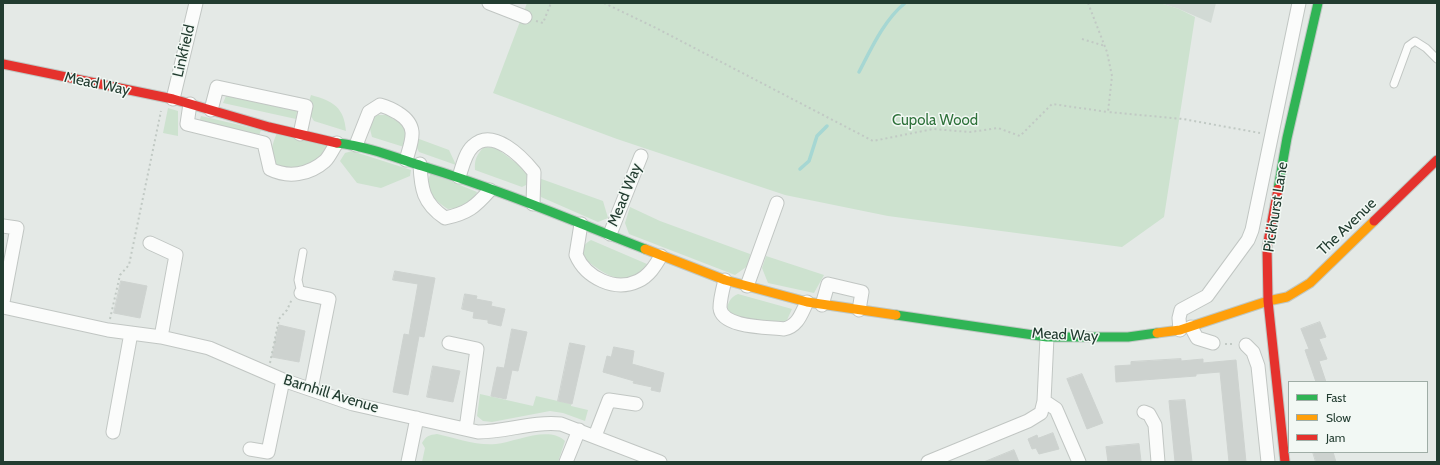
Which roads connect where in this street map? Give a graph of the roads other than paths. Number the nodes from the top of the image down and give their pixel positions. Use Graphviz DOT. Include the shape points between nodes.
graph roads {
  1 [pos="196,3"];
  2 [pos="489,3"];
  3 [pos="1299,3"];
  4 [pos="1318,3"];
  5 [pos="525,17"];
  6 [pos="1437,59"];
  7 [pos="3,64"];
  8 [pos="1394,84"];
  9 [pos="1279,95"];
  10 [pos="168,98"];
  11 [pos="1296,98"];
  12 [pos="190,104"];
  13 [pos="211,110"];
  14 [pos="269,127"];
  15 [pos="300,134"];
  16 [pos="264,143"];
  17 [pos="337,143"];
  18 [pos="356,145"];
  19 [pos="641,156"];
  20 [pos="406,160"];
  21 [pos="1437,160"];
  22 [pos="420,164"];
  23 [pos="1273,170"];
  24 [pos="459,177"];
  25 [pos="490,190"];
  26 [pos="777,203"];
  27 [pos="532,204"];
  28 [pos="581,224"];
  29 [pos="3,226"];
  30 [pos="610,234"];
  31 [pos="150,243"];
  32 [pos="303,252"];
  33 [pos="661,256"];
  34 [pos="724,280"];
  35 [pos="747,286"];
  36 [pos="301,293"];
  37 [pos="1268,301"];
  38 [pos="3,302"];
  39 [pos="807,302"];
  40 [pos="822,304"];
  41 [pos="3,307"];
  42 [pos="859,310"];
  43 [pos="1186,329"];
  44 [pos="131,332"];
  45 [pos="161,337"];
  46 [pos="1047,337"];
  47 [pos="449,343"];
  48 [pos="1213,343"];
  49 [pos="1246,345"];
  50 [pos="283,380"];
  51 [pos="311,389"];
  52 [pos="1044,401"];
  53 [pos="636,404"];
  54 [pos="1144,412"];
  55 [pos="417,418"];
  56 [pos="466,429"];
  57 [pos="579,430"];
  58 [pos="113,432"];
  59 [pos="595,436"];
  60 [pos="250,449"];
  61 [pos="408,462"];
  62 [pos="566,462"];
  63 [pos="660,462"];
  64 [pos="928,462"];
  65 [pos="1079,462"];
  66 [pos="1158,462"];
  67 [pos="1268,462"];
  68 [pos="1285,462"];
  1 -- 10 [label="street, Linkfield"];
  2 -- 5 [label="street"];
  3 -- 9 [label="street, Pickhurst Lane"];
  4 -- 11 [label="street, Pickhurst Lane"];
  6 -- 8 [label="lane" via="1415,41 1408,46"];
  7 -- 10 [label="street, Mead Way"];
  9 -- 11 [label="lane"];
  9 -- 23 [label="street, Pickhurst Lane" via="1271,135"];
  10 -- 12 [label="street, Mead Way"];
  11 -- 23 [label="street, Pickhurst Lane"];
  12 -- 13 [label="street, Mead Way"];
  12 -- 16 [label="street" via="187,124"];
  13 -- 14 [label="street, Mead Way"];
  13 -- 15 [label="street" via="217,87 306,106"];
  14 -- 15 [label="street, Mead Way"];
  14 -- 16 [label="street"];
  15 -- 17 [label="street, Mead Way"];
  16 -- 17 [label="street" via="270,168 280,174 299,174 326,160"];
  17 -- 18 [label="street, Mead Way"];
  18 -- 20 [label="street, Mead Way"];
  18 -- 20 [label="street" via="369,112 380,105 388,107 410,123 412,139"];
  19 -- 30 [label="street, Mead Way"];
  20 -- 22 [label="street, Mead Way"];
  21 -- 37 [label="street, The Avenue" via="1310,283 1287,297"];
  22 -- 24 [label="street, Mead Way"];
  22 -- 25 [label="street" via="421,188 436,211 445,218 460,215 474,207"];
  23 -- 37 [label="street, Pickhurst Lane" via="1267,247"];
  23 -- 43 [label="street, Pickhurst Lane" via="1248,240 1207,296 1181,310 1179,318"];
  24 -- 25 [label="street, Mead Way"];
  24 -- 27 [label="street" via="472,146 488,140 497,142 505,145 534,172"];
  25 -- 27 [label="street, Mead Way"];
  26 -- 35 [label="street"];
  27 -- 28 [label="street, Mead Way"];
  28 -- 30 [label="street, Mead Way"];
  28 -- 33 [label="street" via="576,255 592,275 604,283 628,285 639,281 650,273"];
  29 -- 38 [label="street" via="17,228"];
  30 -- 33 [label="street, Mead Way"];
  31 -- 45 [label="street" via="176,255"];
  32 -- 36 [label="lane" via="298,280"];
  33 -- 34 [label="street, Mead Way"];
  34 -- 35 [label="street, Mead Way"];
  34 -- 39 [label="street" via="720,308 727,319 735,323 791,328 796,324"];
  35 -- 39 [label="street, Mead Way"];
  36 -- 51 [label="street" via="329,299"];
  37 -- 43 [label="street, Mead Way"];
  37 -- 68 [label="street, Pickhurst Lane"];
  39 -- 40 [label="street, Mead Way"];
  40 -- 42 [label="street, Mead Way"];
  40 -- 42 [label="street" via="828,284 862,292"];
  41 -- 44 [label="street, Barnhill Avenue" via="108,330"];
  42 -- 46 [label="street, Mead Way"];
  43 -- 46 [label="street, Mead Way" via="1128,338"];
  43 -- 48 [label="street" via="1197,338"];
  44 -- 45 [label="street, Barnhill Avenue"];
  44 -- 58 [label="street"];
  45 -- 50 [label="street, Barnhill Avenue" via="209,348"];
  46 -- 52 [label="street"];
  47 -- 56 [label="street" via="477,349"];
  49 -- 67 [label="street" via="1253,352 1258,366"];
  50 -- 51 [label="street, Barnhill Avenue"];
  50 -- 60 [label="street" via="268,452"];
  51 -- 55 [label="street, Barnhill Avenue" via="353,404"];
  52 -- 64 [label="street" via="1041,413 1028,421"];
  52 -- 65 [label="street" via="1056,409"];
  53 -- 59 [label="street" via="604,399"];
  54 -- 66 [label="street" via="1149,414 1154,425"];
  55 -- 56 [label="street, Barnhill Avenue"];
  55 -- 61 [label="street"];
  56 -- 57 [label="street, Barnhill Avenue" via="492,432 544,422"];
  57 -- 59 [label="street, Barnhill Avenue"];
  57 -- 62 [label="street"];
  59 -- 63 [label="street, Barnhill Avenue"];
}
